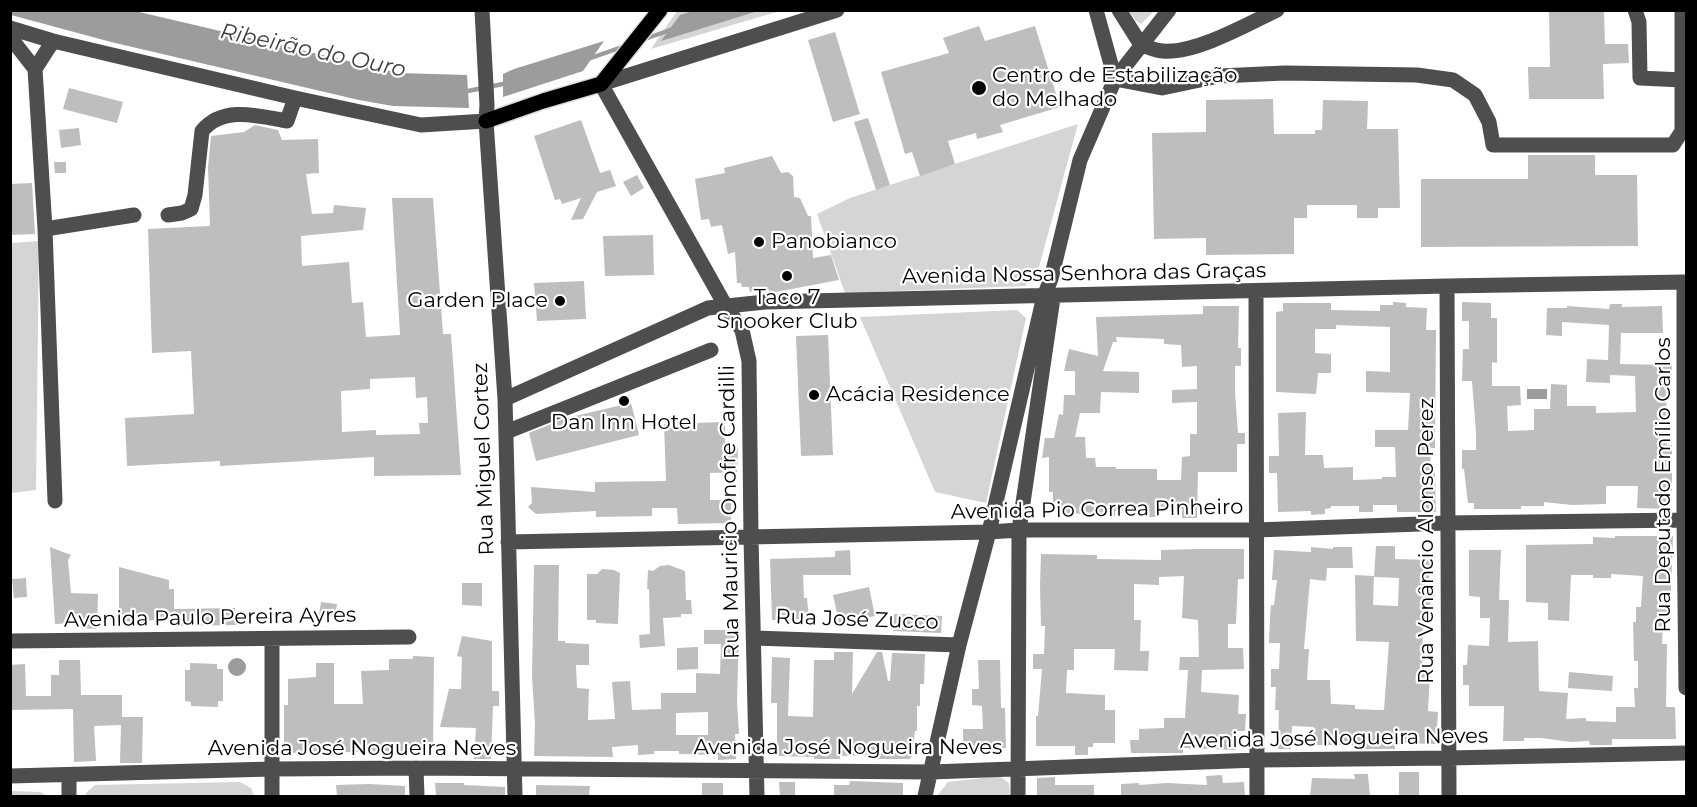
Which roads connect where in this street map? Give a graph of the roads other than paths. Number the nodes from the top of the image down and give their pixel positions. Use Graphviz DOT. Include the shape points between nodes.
graph roads {
  1 [pos="483,10"];
  2 [pos="660,10"];
  3 [pos="837,10"];
  4 [pos="1096,10"];
  5 [pos="1119,10"];
  6 [pos="1169,10"];
  7 [pos="1277,10"];
  8 [pos="1635,10"];
  9 [pos="1682,10"];
  10 [pos="10,28"];
  11 [pos="10,38"];
  12 [pos="53,41"];
  13 [pos="1141,45"];
  14 [pos="36,69"];
  15 [pos="1115,79"];
  16 [pos="1683,80"];
  17 [pos="601,84"];
  18 [pos="296,98"];
  19 [pos="486,121"];
  20 [pos="1682,138"];
  21 [pos="134,215"];
  22 [pos="168,215"];
  23 [pos="45,229"];
  24 [pos="1684,282"];
  25 [pos="1447,286"];
  26 [pos="1256,291"];
  27 [pos="1049,296"];
  28 [pos="725,305"];
  29 [pos="711,350"];
  30 [pos="505,399"];
  31 [pos="506,432"];
  32 [pos="55,501"];
  33 [pos="1685,520"];
  34 [pos="1447,523"];
  35 [pos="1019,530"];
  36 [pos="1256,530"];
  37 [pos="989,532"];
  38 [pos="751,537"];
  39 [pos="508,542"];
  40 [pos="409,637"];
  41 [pos="754,638"];
  42 [pos="272,640"];
  43 [pos="10,642"];
  44 [pos="959,645"];
  45 [pos="1686,688"];
  46 [pos="1686,753"];
  47 [pos="1449,758"];
  48 [pos="1258,760"];
  49 [pos="1017,767"];
  50 [pos="416,768"];
  51 [pos="272,769"];
  52 [pos="514,769"];
  53 [pos="757,771"];
  54 [pos="931,772"];
  55 [pos="69,775"];
  56 [pos="10,776"];
  57 [pos="69,796"];
  58 [pos="272,796"];
  59 [pos="417,796"];
  60 [pos="515,796"];
  61 [pos="757,796"];
  62 [pos="925,796"];
  63 [pos="1018,796"];
  64 [pos="1257,796"];
  65 [pos="1449,796"];
  1 -- 19 [label="street, Rua Miguel Cortez"];
  2 -- 17 [label="main road"];
  3 -- 17 [label="street"];
  4 -- 15 [label="street"];
  5 -- 13 [label="street"];
  6 -- 13 [label="street"];
  7 -- 13 [label="street" via="1187,49 1163,51"];
  8 -- 16 [label="street" via="1639,22 1640,78"];
  9 -- 16 [label="street"];
  10 -- 12 [label="street"];
  11 -- 14 [label="street"];
  12 -- 14 [label="street"];
  12 -- 18 [label="street"];
  13 -- 15 [label="street"];
  14 -- 23 [label="street"];
  15 -- 20 [label="street" via="1162,88 1219,76 1417,75 1453,80 1475,95 1489,122 1493,145"];
  15 -- 27 [label="street" via="1080,160"];
  16 -- 20 [label="street"];
  17 -- 19 [label="main road"];
  17 -- 28 [label="street, Rua Mauricio Onofre Cardilli"];
  18 -- 19 [label="street" via="421,125"];
  18 -- 22 [label="street" via="287,121 242,114 209,123 202,131 191,208"];
  19 -- 30 [label="street, Rua Miguel Cortez"];
  21 -- 23 [label="street"];
  23 -- 32 [label="street"];
  24 -- 25 [label="street, Avenida Nossa Senhora das Graças"];
  24 -- 33 [label="street, Rua Deputado Emílio Carlos"];
  25 -- 26 [label="street, Avenida Nossa Senhora das Graças"];
  25 -- 34 [label="street, Rua Venâncio Alonso Perez"];
  26 -- 27 [label="street, Avenida Nossa Senhora das Graças"];
  26 -- 36 [label="street"];
  27 -- 28 [label="street, Avenida Nossa Senhora das Graças"];
  27 -- 35 [label="street"];
  27 -- 37 [label="street"];
  28 -- 30 [label="street, Avenida Nossa Senhora das Graças" via="708,308"];
  28 -- 38 [label="street, Rua Mauricio Onofre Cardilli" via="742,330 749,360"];
  29 -- 31 [label="street"];
  30 -- 31 [label="street, Rua Miguel Cortez"];
  31 -- 39 [label="street, Rua Miguel Cortez"];
  33 -- 34 [label="street, Avenida Pio Correa Pinheiro"];
  33 -- 45 [label="street, Rua Deputado Emílio Carlos"];
  34 -- 36 [label="street, Avenida Pio Correa Pinheiro"];
  34 -- 47 [label="street, Rua Venâncio Alonso Perez"];
  35 -- 36 [label="street, Avenida Pio Correa Pinheiro"];
  35 -- 37 [label="street, Avenida Pio Correa Pinheiro"];
  35 -- 49 [label="street"];
  36 -- 48 [label="street"];
  37 -- 38 [label="street, Avenida Pio Correa Pinheiro"];
  37 -- 44 [label="street"];
  38 -- 39 [label="street, Avenida Pio Correa Pinheiro"];
  38 -- 41 [label="street, Rua Mauricio Onofre Cardilli"];
  39 -- 52 [label="street, Rua Miguel Cortez"];
  40 -- 42 [label="street, Avenida Paulo Pereira Ayres"];
  41 -- 44 [label="street, Rua José Zucco"];
  41 -- 53 [label="street, Rua Mauricio Onofre Cardilli"];
  42 -- 43 [label="street, Avenida Paulo Pereira Ayres"];
  42 -- 51 [label="street"];
  44 -- 54 [label="street"];
  46 -- 47 [label="street, Avenida José Nogueira Neves"];
  47 -- 48 [label="street, Avenida José Nogueira Neves"];
  47 -- 65 [label="street, Rua Venâncio Alonso Perez"];
  48 -- 49 [label="street, Avenida José Nogueira Neves"];
  48 -- 64 [label="street"];
  49 -- 54 [label="street, Avenida José Nogueira Neves"];
  49 -- 63 [label="street"];
  50 -- 51 [label="street, Avenida José Nogueira Neves"];
  50 -- 52 [label="street, Avenida José Nogueira Neves"];
  50 -- 59 [label="street"];
  51 -- 55 [label="street, Avenida José Nogueira Neves"];
  51 -- 58 [label="street"];
  52 -- 53 [label="street, Avenida José Nogueira Neves"];
  52 -- 60 [label="street, Rua Miguel Cortez"];
  53 -- 54 [label="street, Avenida José Nogueira Neves"];
  53 -- 61 [label="street, Rua Mauricio Onofre Cardilli"];
  54 -- 62 [label="street"];
  55 -- 56 [label="street, Avenida José Nogueira Neves"];
  55 -- 57 [label="street"];
}
